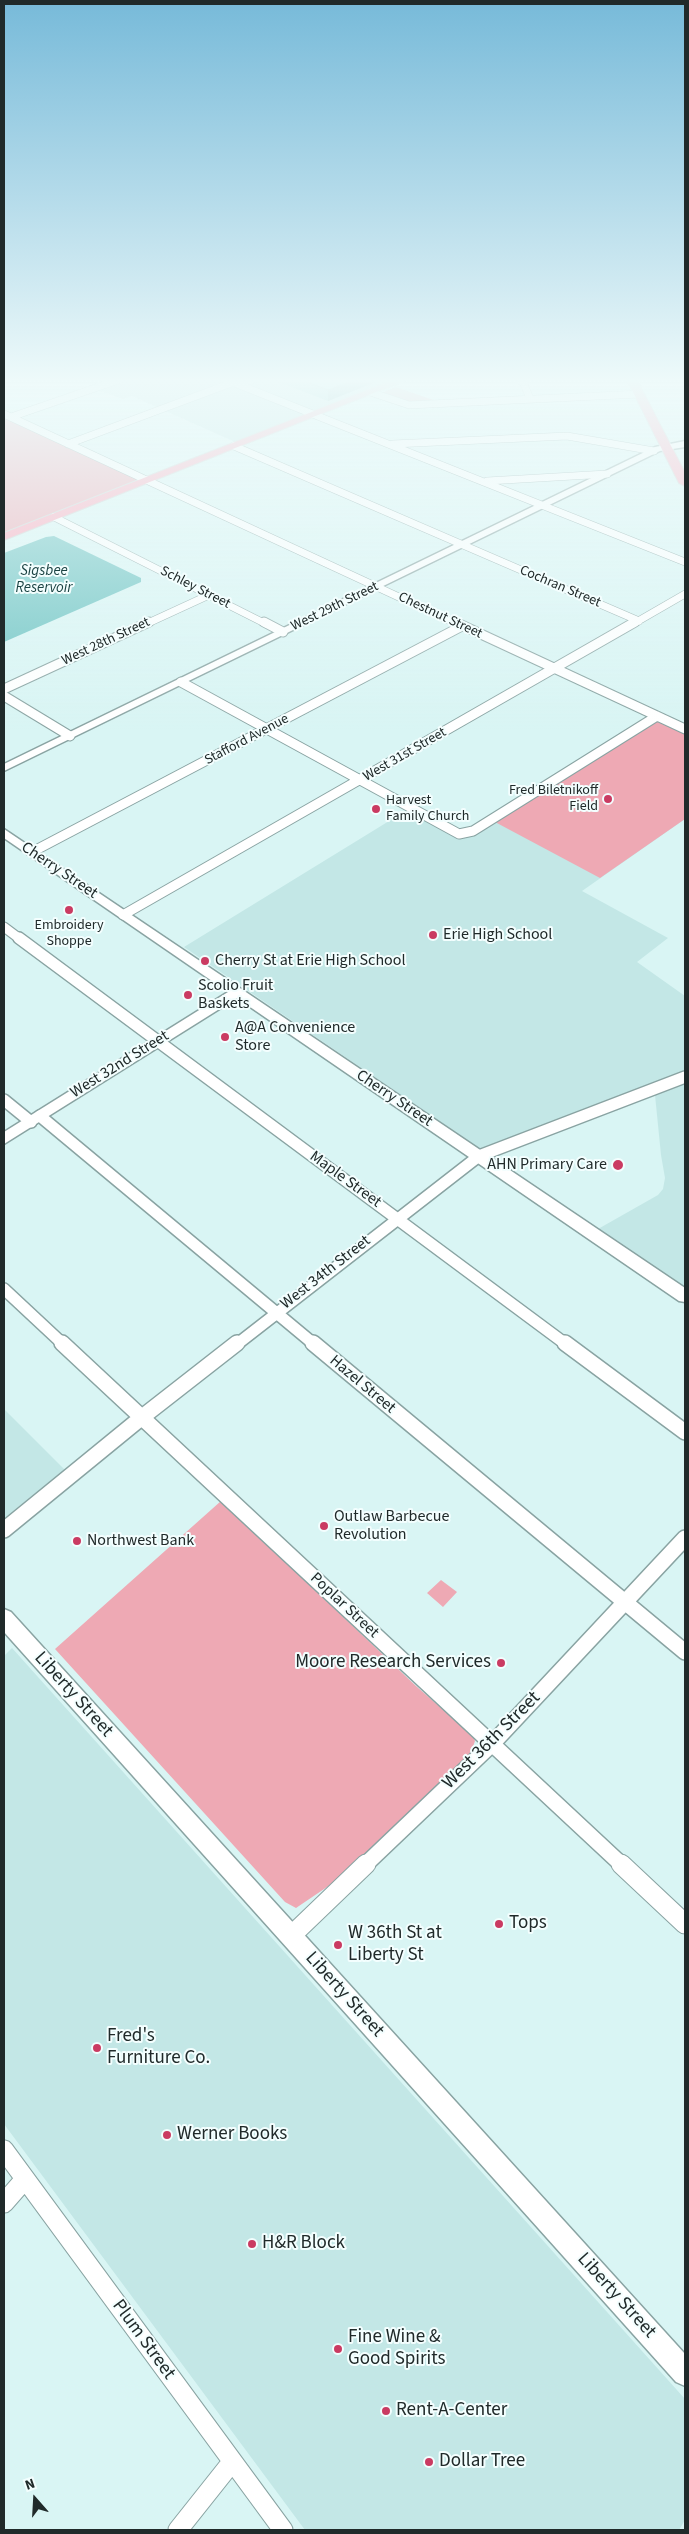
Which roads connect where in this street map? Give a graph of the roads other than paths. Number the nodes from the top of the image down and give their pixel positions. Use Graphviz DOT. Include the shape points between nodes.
graph roads {
  1 [pos="106,496"];
  2 [pos="182,496"];
  3 [pos="350,496"];
  4 [pos="519,496"];
  5 [pos="562,496"];
  6 [pos="543,506"];
  7 [pos="54,517"];
  8 [pos="4,537"];
  9 [pos="462,545"];
  10 [pos="685,562"];
  11 [pos="376,586"];
  12 [pos="685,594"];
  13 [pos="209,595"];
  14 [pos="638,621"];
  15 [pos="462,626"];
  16 [pos="283,632"];
  17 [pos="554,669"];
  18 [pos="181,682"];
  19 [pos="4,689"];
  20 [pos="4,696"];
  21 [pos="657,716"];
  22 [pos="685,729"];
  23 [pos="266,730"];
  24 [pos="70,736"];
  25 [pos="4,768"];
  26 [pos="360,780"];
  27 [pos="4,833"];
  28 [pos="32,852"];
  29 [pos="124,915"];
  30 [pos="4,928"];
  31 [pos="237,992"];
  32 [pos="157,1041"];
  33 [pos="685,1077"];
  34 [pos="4,1100"];
  35 [pos="36,1119"];
  36 [pos="4,1139"];
  37 [pos="479,1156"];
  38 [pos="397,1218"];
  39 [pos="4,1289"];
  40 [pos="685,1296"];
  41 [pos="275,1313"];
  42 [pos="141,1418"];
  43 [pos="685,1432"];
  44 [pos="4,1530"];
  45 [pos="685,1538"];
  46 [pos="625,1602"];
  47 [pos="4,1618"];
  48 [pos="685,1652"];
  49 [pos="492,1744"];
  50 [pos="685,1924"];
  51 [pos="291,1936"];
  52 [pos="4,2150"];
  53 [pos="26,2179"];
  54 [pos="4,2203"];
  55 [pos="685,2373"];
  56 [pos="232,2462"];
  57 [pos="178,2530"];
  58 [pos="283,2530"];
  1 -- 7 [label="main road"];
  2 -- 11 [label="street, Chestnut Street"];
  3 -- 9 [label="street, Cochran Street"];
  4 -- 6 [label="street"];
  5 -- 6 [label="street, West 29th Street"];
  6 -- 9 [label="street, West 29th Street"];
  6 -- 10 [label="street"];
  7 -- 8 [label="main road"];
  7 -- 13 [label="street, Schley Street"];
  9 -- 11 [label="street, West 29th Street"];
  9 -- 14 [label="street, Cochran Street"];
  11 -- 15 [label="street, Chestnut Street"];
  11 -- 16 [label="street, West 29th Street"];
  12 -- 14 [label="street, West 31st Street"];
  13 -- 16 [label="street, Schley Street"];
  13 -- 19 [label="street, West 28th Street"];
  14 -- 17 [label="street, West 31st Street"];
  15 -- 17 [label="street, Chestnut Street"];
  15 -- 23 [label="street, Stafford Avenue"];
  16 -- 18 [label="street, West 29th Street"];
  17 -- 21 [label="street, Chestnut Street"];
  17 -- 26 [label="street, West 31st Street"];
  18 -- 23 [label="street"];
  18 -- 24 [label="street, West 29th Street"];
  20 -- 24 [label="street"];
  21 -- 22 [label="street, Chestnut Street"];
  21 -- 26 [label="street" via="465,834 455,832"];
  23 -- 26 [label="street"];
  23 -- 28 [label="street, Stafford Avenue"];
  24 -- 25 [label="street, West 29th Street"];
  26 -- 29 [label="street, West 31st Street"];
  27 -- 28 [label="street, Cherry Street"];
  28 -- 29 [label="street, Cherry Street"];
  29 -- 31 [label="street, Cherry Street"];
  30 -- 32 [label="street, Maple Street"];
  31 -- 32 [label="street, West 32nd Street"];
  31 -- 37 [label="street, Cherry Street"];
  32 -- 35 [label="street, West 32nd Street"];
  32 -- 38 [label="street, Maple Street"];
  33 -- 37 [label="street, West 34th Street"];
  34 -- 35 [label="street, Hazel Street"];
  35 -- 36 [label="street, West 32nd Street"];
  35 -- 41 [label="street, Hazel Street"];
  37 -- 38 [label="street, West 34th Street"];
  37 -- 40 [label="street, Cherry Street"];
  38 -- 41 [label="street, West 34th Street"];
  38 -- 43 [label="street, Maple Street"];
  39 -- 42 [label="street, Poplar Street"];
  41 -- 42 [label="street, West 34th Street"];
  41 -- 46 [label="street, Hazel Street"];
  42 -- 44 [label="street, West 34th Street"];
  42 -- 49 [label="street, Poplar Street"];
  45 -- 46 [label="street, West 36th Street"];
  46 -- 48 [label="street, Hazel Street"];
  46 -- 49 [label="street, West 36th Street"];
  47 -- 51 [label="street, Liberty Street"];
  49 -- 50 [label="street, Poplar Street"];
  49 -- 51 [label="street, West 36th Street"];
  51 -- 55 [label="street, Liberty Street"];
  52 -- 53 [label="street, Plum Street"];
  53 -- 54 [label="street"];
  53 -- 56 [label="street, Plum Street"];
  56 -- 57 [label="street"];
  56 -- 58 [label="street, Plum Street"];
}
